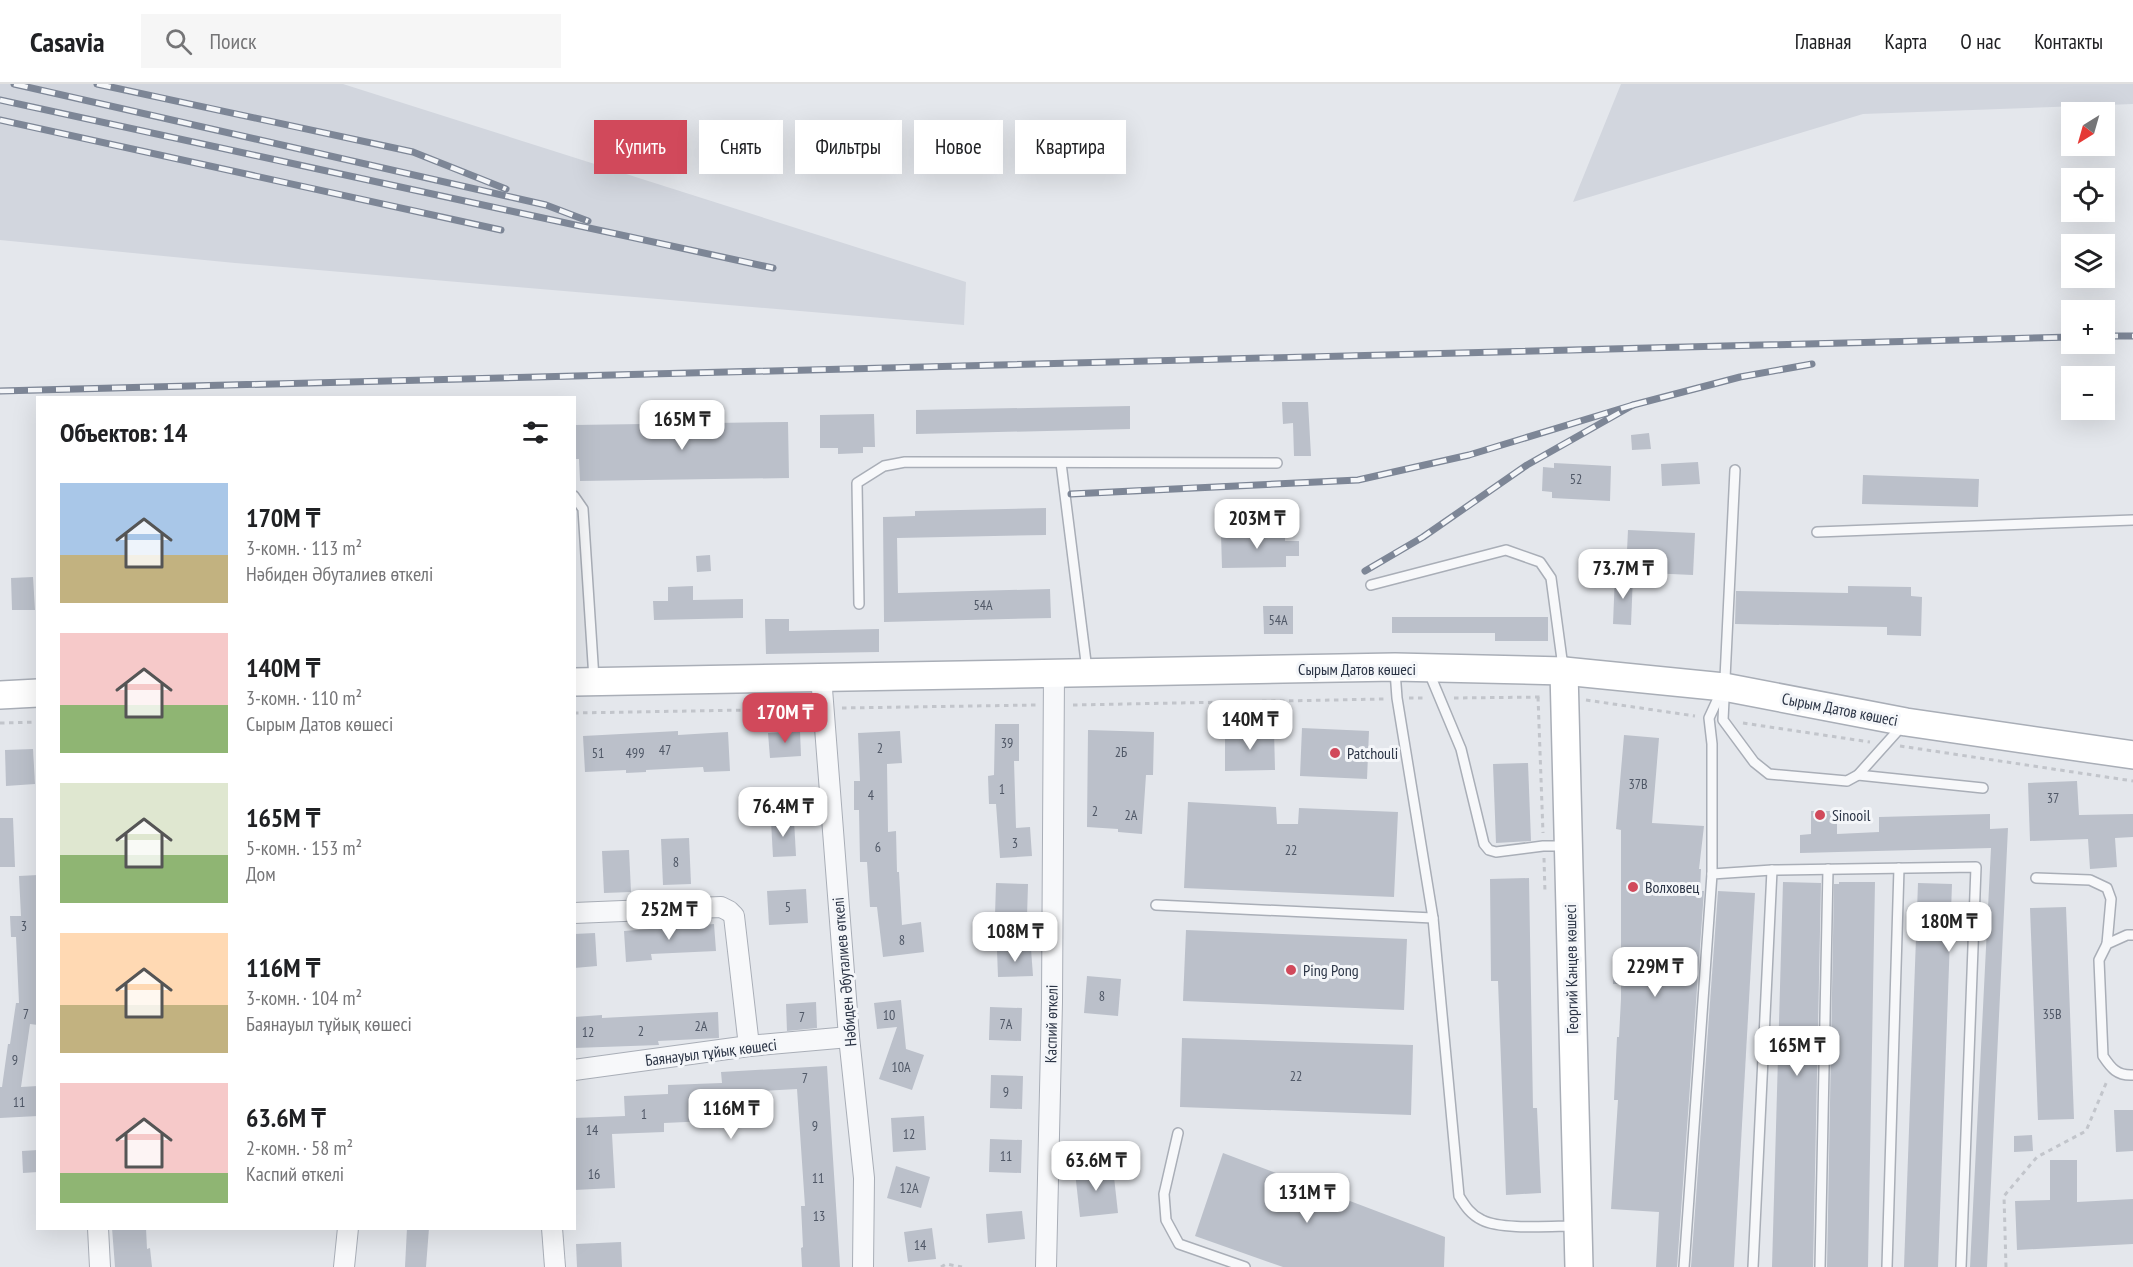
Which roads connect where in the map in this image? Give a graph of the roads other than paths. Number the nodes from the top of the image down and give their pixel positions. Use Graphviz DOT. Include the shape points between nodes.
graph roads {
  1 [pos="1061,463"];
  2 [pos="1277,463"];
  3 [pos="1735,470"];
  4 [pos="576,499"];
  5 [pos="2133,520"];
  6 [pos="1817,532"];
  7 [pos="1371,585"];
  8 [pos="859,604"];
  9 [pos="1395,667"];
  10 [pos="1427,668"];
  11 [pos="1054,673"];
  12 [pos="1087,673"];
  13 [pos="821,676"];
  14 [pos="584,682"];
  15 [pos="1564,684"];
  16 [pos="1724,687"];
  17 [pos="36,693"];
  18 [pos="0,695"];
  19 [pos="1905,722"];
  20 [pos="2133,755"];
  21 [pos="1858,775"];
  22 [pos="1983,788"];
  23 [pos="1568,846"];
  24 [pos="1899,868"];
  25 [pos="1828,869"];
  26 [pos="1772,870"];
  27 [pos="1712,874"];
  28 [pos="2036,878"];
  29 [pos="1156,905"];
  30 [pos="576,913"];
  31 [pos="1432,918"];
  32 [pos="2133,935"];
  33 [pos="2107,944"];
  34 [pos="849,1037"];
  35 [pos="749,1046"];
  36 [pos="576,1070"];
  37 [pos="2133,1075"];
  38 [pos="1178,1133"];
  39 [pos="1578,1226"];
  40 [pos="98,1230"];
  41 [pos="348,1230"];
  42 [pos="552,1230"];
  43 [pos="100,1267"];
  44 [pos="344,1267"];
  45 [pos="555,1267"];
  46 [pos="863,1267"];
  47 [pos="1046,1267"];
  48 [pos="1245,1267"];
  49 [pos="1579,1267"];
  50 [pos="1684,1267"];
  51 [pos="1753,1267"];
  52 [pos="1820,1267"];
  53 [pos="1887,1267"];
  54 [pos="1961,1267"];
  1 -- 2 [label="lane"];
  1 -- 8 [label="lane" via="905,462 884,466 857,483"];
  1 -- 12 [label="lane"];
  3 -- 16 [label="lane"];
  4 -- 14 [label="lane" via="583,509"];
  5 -- 6 [label="lane"];
  7 -- 15 [label="lane" via="1506,550 1540,562 1551,578"];
  9 -- 10 [label="main road, Сырым Датов көшесі"];
  9 -- 12 [label="main road, Сырым Датов көшесі"];
  9 -- 31 [label="lane"];
  10 -- 15 [label="main road, Сырым Датов көшесі"];
  10 -- 23 [label="lane" via="1461,749 1484,844 1496,852"];
  11 -- 12 [label="main road, Сырым Датов көшесі"];
  11 -- 13 [label="main road, Сырым Датов көшесі"];
  11 -- 47 [label="street, Каспий өткелі"];
  13 -- 14 [label="main road, Сырым Датов көшесі"];
  13 -- 34 [label="street, Нәбиден Әбуталиев өткелі"];
  15 -- 16 [label="main road, Сырым Датов көшесі"];
  15 -- 23 [label="main road, Георгий Канцев көшесі"];
  16 -- 19 [label="main road, Сырым Датов көшесі"];
  16 -- 21 [label="lane" via="1723,720 1754,762 1769,774 1847,781"];
  16 -- 27 [label="lane" via="1709,718"];
  17 -- 18 [label="main road"];
  19 -- 20 [label="main road, Сырым Датов көшесі"];
  19 -- 21 [label="lane"];
  21 -- 22 [label="lane"];
  23 -- 39 [label="main road, Георгий Канцев көшесі"];
  24 -- 25 [label="lane"];
  24 -- 53 [label="lane"];
  24 -- 54 [label="lane" via="1976,867"];
  25 -- 26 [label="lane"];
  25 -- 52 [label="lane"];
  26 -- 27 [label="lane"];
  26 -- 51 [label="lane"];
  27 -- 50 [label="lane"];
  28 -- 33 [label="lane" via="2090,880 2107,888 2111,899"];
  29 -- 31 [label="lane"];
  30 -- 35 [label="street" via="721,907 729,910 734,916"];
  31 -- 39 [label="lane" via="1459,1197 1468,1210 1498,1225"];
  32 -- 33 [label="lane"];
  33 -- 37 [label="lane" via="2099,960 2103,1056 2111,1070"];
  34 -- 35 [label="street, Баянауыл тұйық көшесі"];
  34 -- 46 [label="street, Нәбиден Әбуталиев өткелі" via="864,1178"];
  35 -- 36 [label="street, Баянауыл тұйық көшесі"];
  38 -- 48 [label="lane" via="1164,1194 1166,1220 1179,1244"];
  39 -- 49 [label="main road, Георгий Канцев көшесі"];
  40 -- 43 [label="street"];
  41 -- 44 [label="street"];
  42 -- 45 [label="street"];
}
